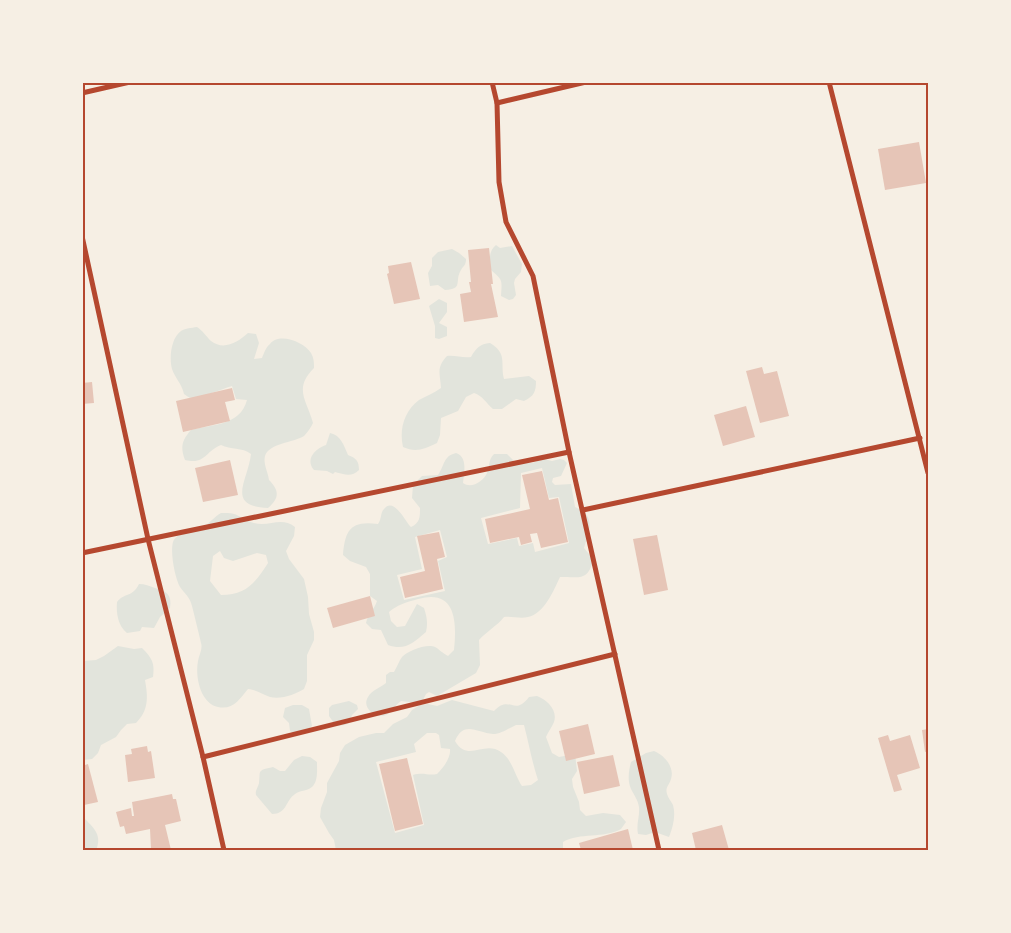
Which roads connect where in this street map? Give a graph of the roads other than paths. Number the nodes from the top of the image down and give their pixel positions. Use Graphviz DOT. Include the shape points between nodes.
graph roads {
  1 [pos="130,82"];
  2 [pos="492,82"];
  3 [pos="586,82"];
  4 [pos="829,82"];
  5 [pos="82,93"];
  6 [pos="497,104"];
  7 [pos="82,236"];
  8 [pos="920,438"];
  9 [pos="569,452"];
  10 [pos="928,472"];
  11 [pos="583,510"];
  12 [pos="148,539"];
  13 [pos="82,553"];
  14 [pos="615,654"];
  15 [pos="203,758"];
  16 [pos="224,850"];
  17 [pos="659,850"];
  1 -- 5 [label="street"];
  2 -- 6 [label="street"];
  3 -- 6 [label="street"];
  4 -- 8 [label="street"];
  6 -- 9 [label="street" via="499,182 506,222 533,276"];
  7 -- 12 [label="street"];
  8 -- 10 [label="street"];
  8 -- 11 [label="street"];
  9 -- 11 [label="street"];
  9 -- 12 [label="street"];
  11 -- 14 [label="street"];
  12 -- 13 [label="street"];
  12 -- 15 [label="street"];
  14 -- 15 [label="street"];
  14 -- 17 [label="street"];
  15 -- 16 [label="street"];
}
